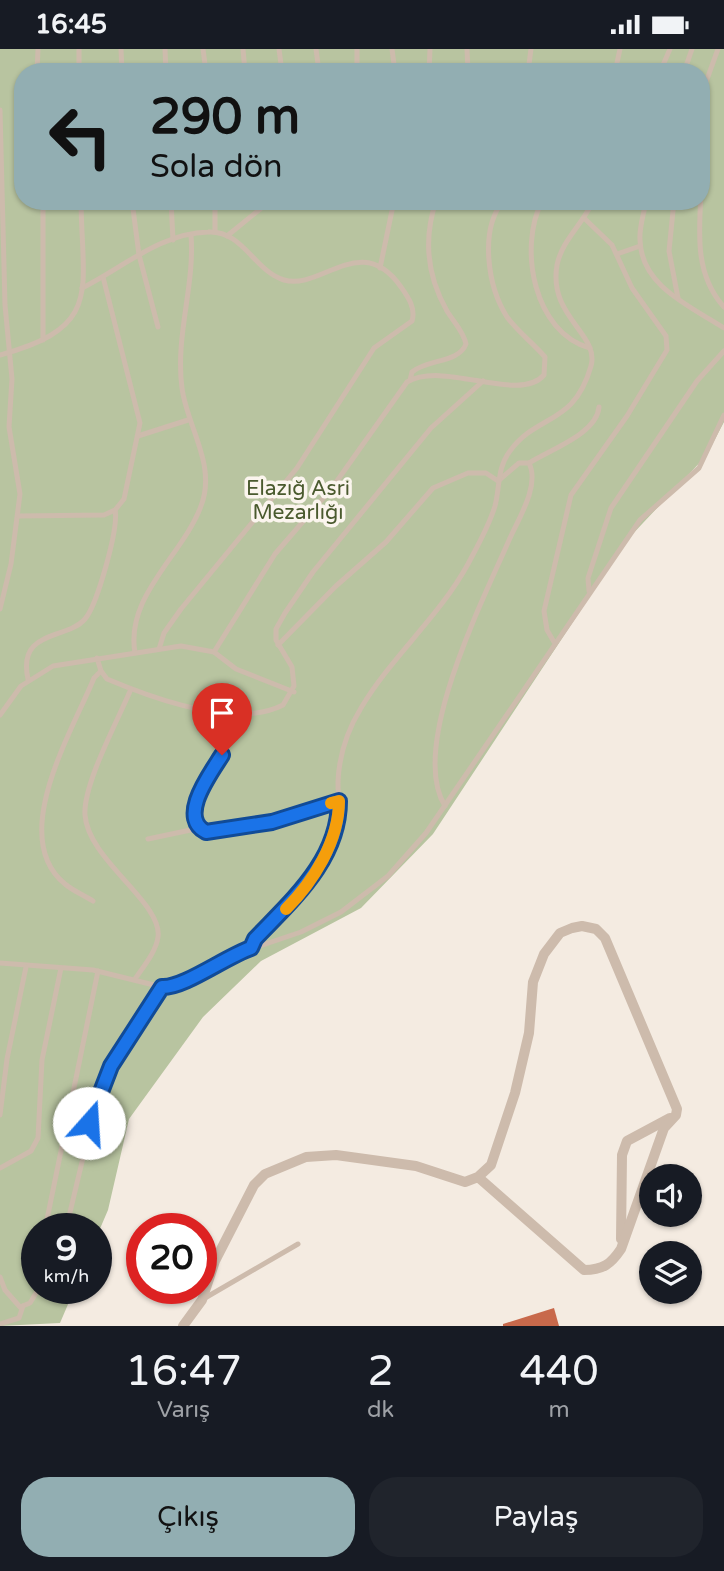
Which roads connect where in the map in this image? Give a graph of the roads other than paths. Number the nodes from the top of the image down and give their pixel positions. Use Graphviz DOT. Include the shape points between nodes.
graph roads {
  1 [pos="718,49"];
  2 [pos="710,71"];
  3 [pos="0,110"];
  4 [pos="43,210"];
  5 [pos="80,210"];
  6 [pos="133,210"];
  7 [pos="171,210"];
  8 [pos="215,210"];
  9 [pos="261,210"];
  10 [pos="392,210"];
  11 [pos="434,210"];
  12 [pos="498,210"];
  13 [pos="539,210"];
  14 [pos="588,210"];
  15 [pos="645,210"];
  16 [pos="673,210"];
  17 [pos="701,210"];
  18 [pos="584,218"];
  19 [pos="215,232"];
  20 [pos="191,235"];
  21 [pos="227,236"];
  22 [pos="173,240"];
  23 [pos="640,246"];
  24 [pos="617,254"];
  25 [pos="139,255"];
  26 [pos="380,268"];
  27 [pos="103,277"];
  28 [pos="82,288"];
  29 [pos="678,298"];
  30 [pos="724,307"];
  31 [pos="158,327"];
  32 [pos="724,328"];
  33 [pos="43,340"];
  34 [pos="590,348"];
  35 [pos="724,351"];
  36 [pos="4,354"];
  37 [pos="410,380"];
  38 [pos="482,381"];
  39 [pos="599,407"];
  40 [pos="724,415"];
  41 [pos="188,420"];
  42 [pos="138,436"];
  43 [pos="529,463"];
  44 [pos="498,481"];
  45 [pos="115,510"];
  46 [pos="18,516"];
  47 [pos="589,591"];
  48 [pos="0,608"];
  49 [pos="554,642"];
  50 [pos="278,645"];
  51 [pos="159,649"];
  52 [pos="214,652"];
  53 [pos="135,653"];
  54 [pos="97,658"];
  55 [pos="100,671"];
  56 [pos="28,679"];
  57 [pos="131,689"];
  58 [pos="294,692"];
  59 [pos="250,712"];
  60 [pos="0,715"];
  61 [pos="339,801"];
  62 [pos="445,806"];
  63 [pos="200,828"];
  64 [pos="148,839"];
  65 [pos="93,901"];
  66 [pos="251,948"];
  67 [pos="0,963"];
  68 [pos="26,967"];
  69 [pos="61,968"];
  70 [pos="98,971"];
  71 [pos="135,979"];
  72 [pos="162,987"];
  73 [pos="0,1115"];
  74 [pos="676,1115"];
  75 [pos="0,1168"];
  76 [pos="478,1177"];
  77 [pos="48,1213"];
  78 [pos="70,1213"];
  79 [pos="298,1244"];
  80 [pos="621,1249"];
  81 [pos="217,1257"];
  82 [pos="0,1277"];
  83 [pos="217,1290"];
  84 [pos="28,1304"];
  85 [pos="199,1304"];
  86 [pos="23,1306"];
  87 [pos="0,1324"];
  88 [pos="183,1326"];
  1 -- 2 [label="lane"];
  3 -- 36 [label="lane"];
  4 -- 33 [label="lane"];
  5 -- 28 [label="lane"];
  6 -- 25 [label="lane"];
  7 -- 22 [label="lane"];
  8 -- 19 [label="lane"];
  9 -- 21 [label="lane"];
  10 -- 26 [label="lane"];
  11 -- 37 [label="lane" via="429,233 430,272 466,344 457,355 423,363"];
  12 -- 38 [label="lane" via="492,223 490,253 494,288 507,317 542,354 547,366 533,384"];
  13 -- 34 [label="lane" via="531,245 536,289 557,324"];
  14 -- 18 [label="lane"];
  15 -- 23 [label="lane"];
  16 -- 29 [label="lane" via="669,251"];
  17 -- 30 [label="lane" via="701,263 709,288"];
  18 -- 24 [label="lane"];
  18 -- 34 [label="lane" via="562,251 556,282 562,308"];
  19 -- 20 [label="lane"];
  19 -- 21 [label="lane"];
  20 -- 22 [label="lane"];
  20 -- 41 [label="lane" via="180,349"];
  21 -- 26 [label="lane" via="283,280 304,280 345,264"];
  22 -- 25 [label="lane"];
  23 -- 24 [label="lane"];
  23 -- 29 [label="lane" via="650,275"];
  24 -- 49 [label="lane" via="632,288 666,336 667,350 567,503 544,611"];
  25 -- 27 [label="lane"];
  25 -- 31 [label="lane"];
  26 -- 51 [label="lane" via="403,290 413,307 412,321 374,348 312,447 181,610 164,633"];
  27 -- 28 [label="lane"];
  27 -- 42 [label="lane" via="139,416"];
  28 -- 33 [label="lane" via="74,318"];
  29 -- 32 [label="lane"];
  33 -- 36 [label="lane"];
  34 -- 44 [label="lane" via="592,364 573,404 514,446"];
  35 -- 47 [label="lane" via="696,381 611,508 588,578"];
  36 -- 46 [label="lane" via="12,379 9,441 19,481"];
  37 -- 38 [label="lane" via="440,373"];
  37 -- 52 [label="lane" via="325,497 275,554"];
  38 -- 50 [label="lane" via="442,415 313,572 276,629"];
  39 -- 43 [label="lane" via="596,420 581,432"];
  40 -- 47 [label="lane" via="699,468 640,520"];
  41 -- 42 [label="lane"];
  41 -- 53 [label="lane" via="202,456 203,500 140,611"];
  42 -- 45 [label="lane" via="124,499"];
  43 -- 44 [label="lane" via="519,463"];
  43 -- 62 [label="lane" via="532,473 524,507 474,621 435,743 434,777"];
  44 -- 50 [label="lane" via="474,472 433,488 386,542"];
  44 -- 61 [label="lane" via="491,519 459,578 354,720 340,755"];
  45 -- 46 [label="lane" via="75,517"];
  45 -- 56 [label="lane" via="114,534 90,611 74,628 40,640 28,661"];
  46 -- 48 [label="lane"];
  47 -- 49 [label="lane"];
  49 -- 62 [label="lane"];
  50 -- 58 [label="lane" via="292,667"];
  51 -- 52 [label="lane" via="192,647"];
  51 -- 53 [label="lane"];
  52 -- 58 [label="lane" via="236,669"];
  53 -- 54 [label="lane"];
  54 -- 55 [label="lane"];
  54 -- 56 [label="lane" via="53,666"];
  55 -- 57 [label="lane"];
  55 -- 65 [label="lane" via="53,773 41,828 54,871 65,884"];
  56 -- 60 [label="lane"];
  57 -- 59 [label="lane" via="178,705"];
  57 -- 71 [label="lane" via="87,797 85,814 95,844 157,922 156,944"];
  58 -- 59 [label="lane" via="279,707"];
  59 -- 63 [label="lane" via="199,796 194,818"];
  61 -- 63 [label="lane" via="272,822 206,832"];
  61 -- 66 [label="lane" via="334,837 308,883"];
  62 -- 66 [label="lane" via="400,863 359,900 301,932"];
  63 -- 64 [label="lane"];
  66 -- 72 [label="lane" via="187,981"];
  67 -- 68 [label="lane"];
  68 -- 69 [label="lane"];
  68 -- 73 [label="lane"];
  69 -- 70 [label="lane"];
  69 -- 75 [label="lane" via="42,1060 38,1138 31,1151"];
  70 -- 71 [label="lane"];
  70 -- 77 [label="lane"];
  71 -- 72 [label="lane"];
  72 -- 78 [label="lane" via="111,1066 98,1095"];
  74 -- 76 [label="street" via="674,1100 606,938 596,929 572,928 552,941 533,982 529,1033 515,1093 491,1165"];
  74 -- 80 [label="street" via="664,1128"];
  74 -- 80 [label="street" via="627,1141 622,1155"];
  76 -- 80 [label="street" via="584,1269 611,1264"];
  76 -- 81 [label="street" via="465,1182 416,1165 336,1155 306,1157 265,1174 254,1185"];
  79 -- 83 [label="lane"];
  82 -- 86 [label="lane" via="10,1297"];
  84 -- 86 [label="lane"];
  85 -- 88 [label="street"];
  86 -- 87 [label="lane" via="19,1318"];
}
